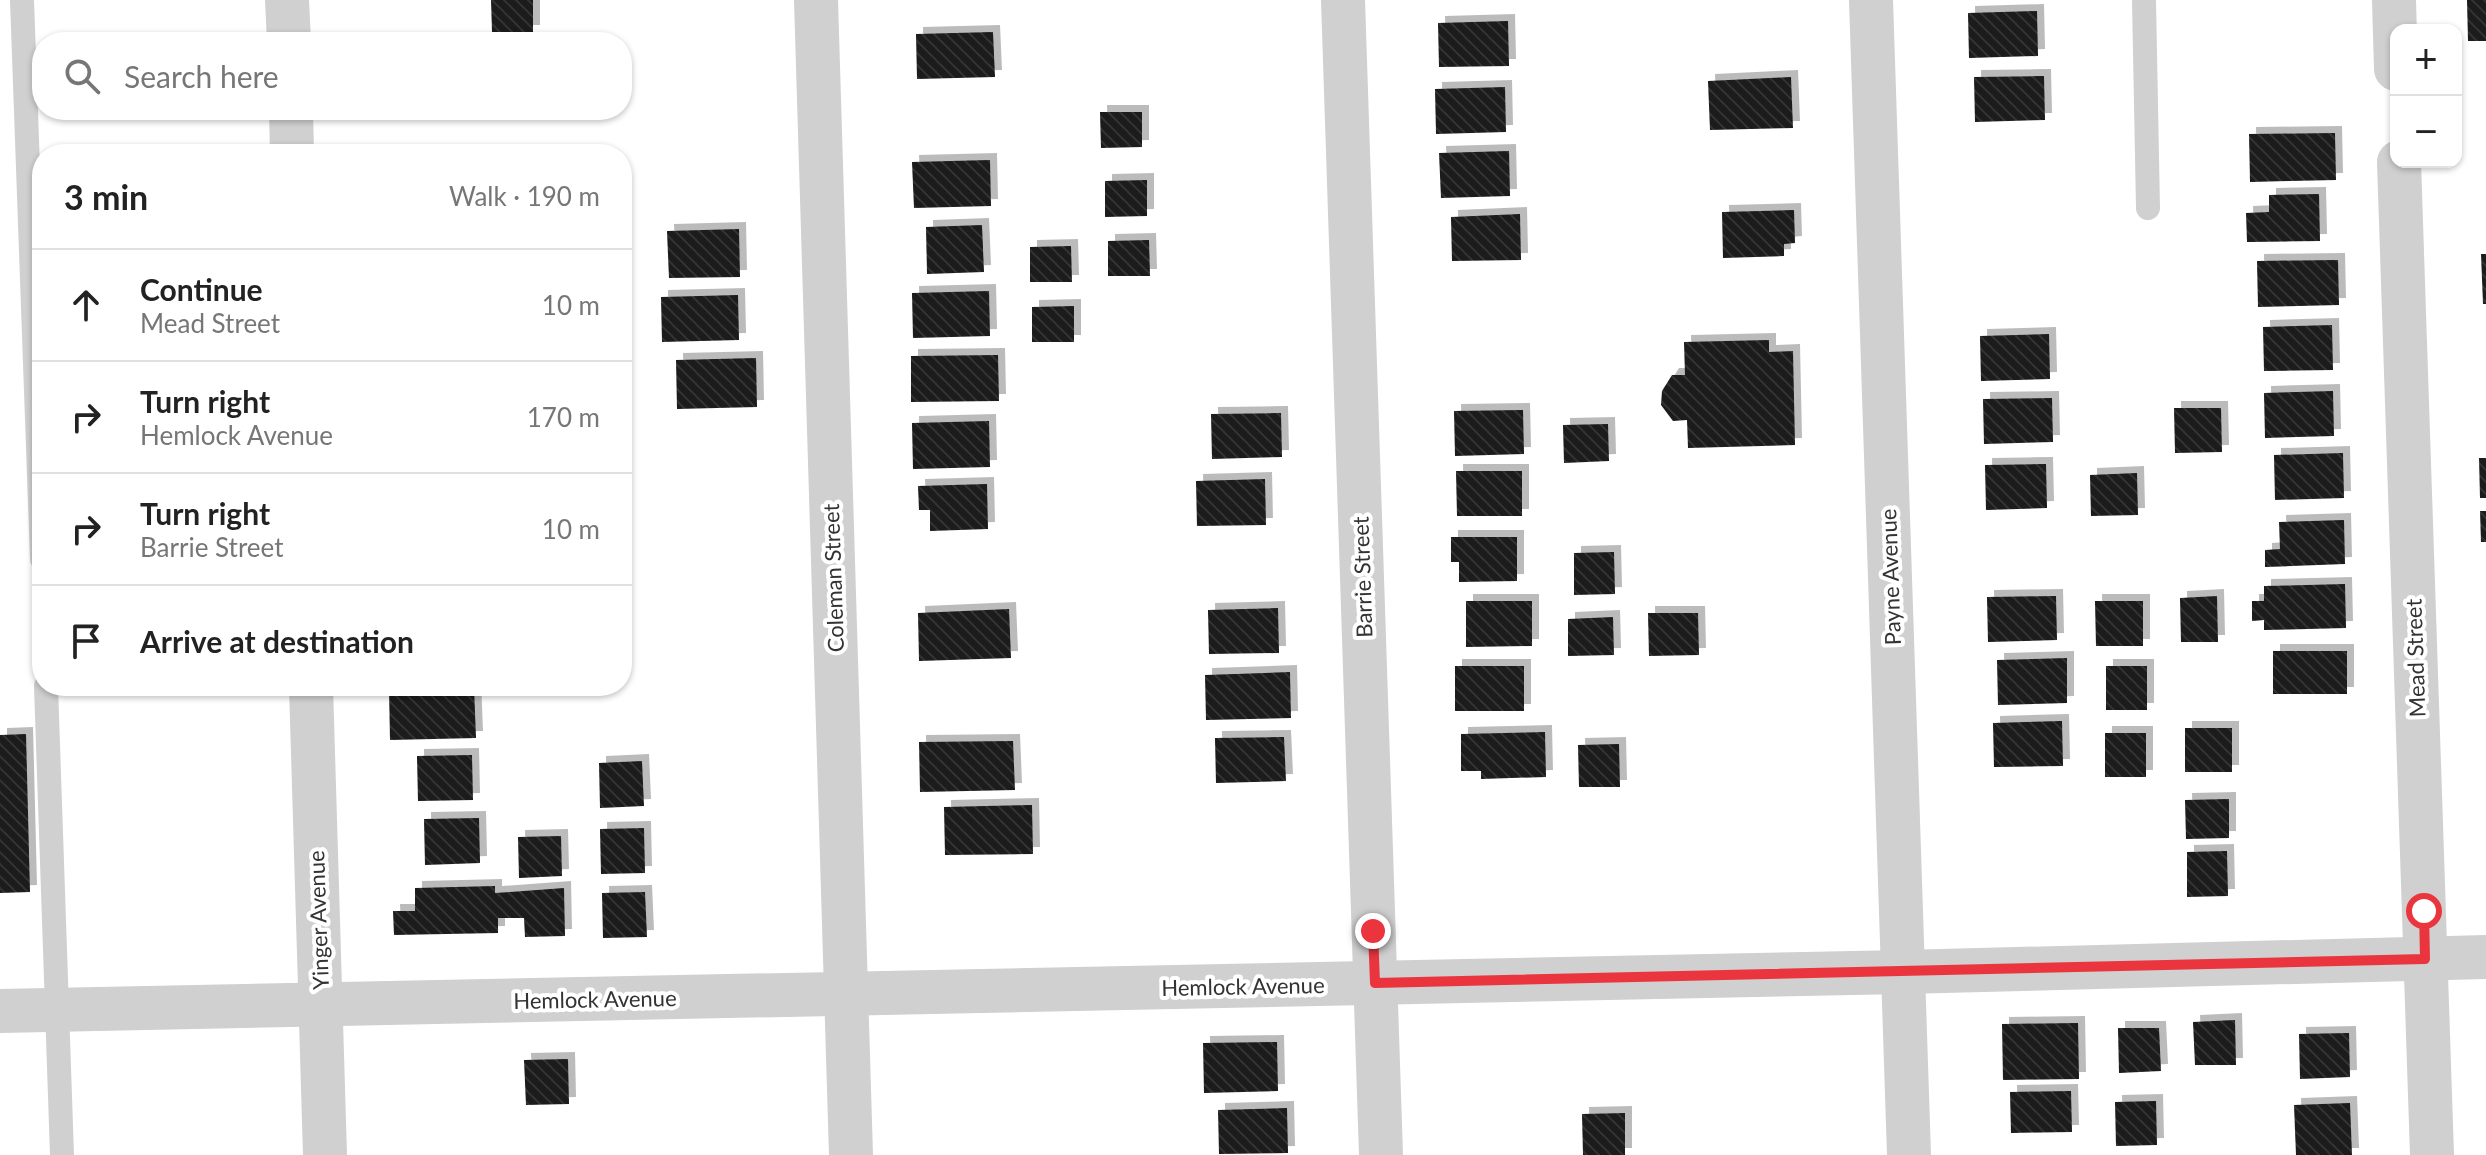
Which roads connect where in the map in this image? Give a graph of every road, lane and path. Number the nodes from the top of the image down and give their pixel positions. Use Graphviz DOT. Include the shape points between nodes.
graph roads {
  1 [pos="22,0"];
  2 [pos="287,0"];
  3 [pos="816,0"];
  4 [pos="1343,0"];
  5 [pos="1871,0"];
  6 [pos="2144,0"];
  7 [pos="2394,0"];
  8 [pos="2395,24"];
  9 [pos="289,32"];
  10 [pos="291,120"];
  11 [pos="292,144"];
  12 [pos="2399,168"];
  13 [pos="2148,208"];
  14 [pos="32,280"];
  15 [pos="46,696"];
  16 [pos="311,696"];
  17 [pos="2486,957"];
  18 [pos="2425,959"];
  19 [pos="1903,972"];
  20 [pos="1375,983"];
  21 [pos="845,994"];
  22 [pos="321,1004"];
  23 [pos="58,1010"];
  24 [pos="0,1011"];
  25 [pos="62,1155"];
  26 [pos="325,1155"];
  27 [pos="851,1155"];
  28 [pos="1381,1155"];
  29 [pos="1909,1155"];
  30 [pos="2432,1155"];
  1 -- 14 [label="lane"];
  2 -- 9 [label="street"];
  3 -- 21 [label="street, Coleman Street"];
  4 -- 20 [label="street, Barrie Street"];
  5 -- 19 [label="street, Payne Avenue"];
  6 -- 13 [label="lane"];
  7 -- 8 [label="street"];
  10 -- 11 [label="street"];
  12 -- 18 [label="street, Mead Street"];
  15 -- 23 [label="lane"];
  16 -- 22 [label="street, Yinger Avenue"];
  17 -- 18 [label="street, Hemlock Avenue"];
  18 -- 19 [label="street, Hemlock Avenue"];
  18 -- 30 [label="street, Mead Street"];
  19 -- 20 [label="street, Hemlock Avenue"];
  19 -- 29 [label="street, Payne Avenue"];
  20 -- 21 [label="street, Hemlock Avenue"];
  20 -- 28 [label="street, Barrie Street"];
  21 -- 22 [label="street, Hemlock Avenue"];
  21 -- 27 [label="street, Coleman Street"];
  22 -- 23 [label="street, Hemlock Avenue"];
  22 -- 26 [label="street, Yinger Avenue"];
  23 -- 24 [label="street, Hemlock Avenue"];
  23 -- 25 [label="lane"];
}
